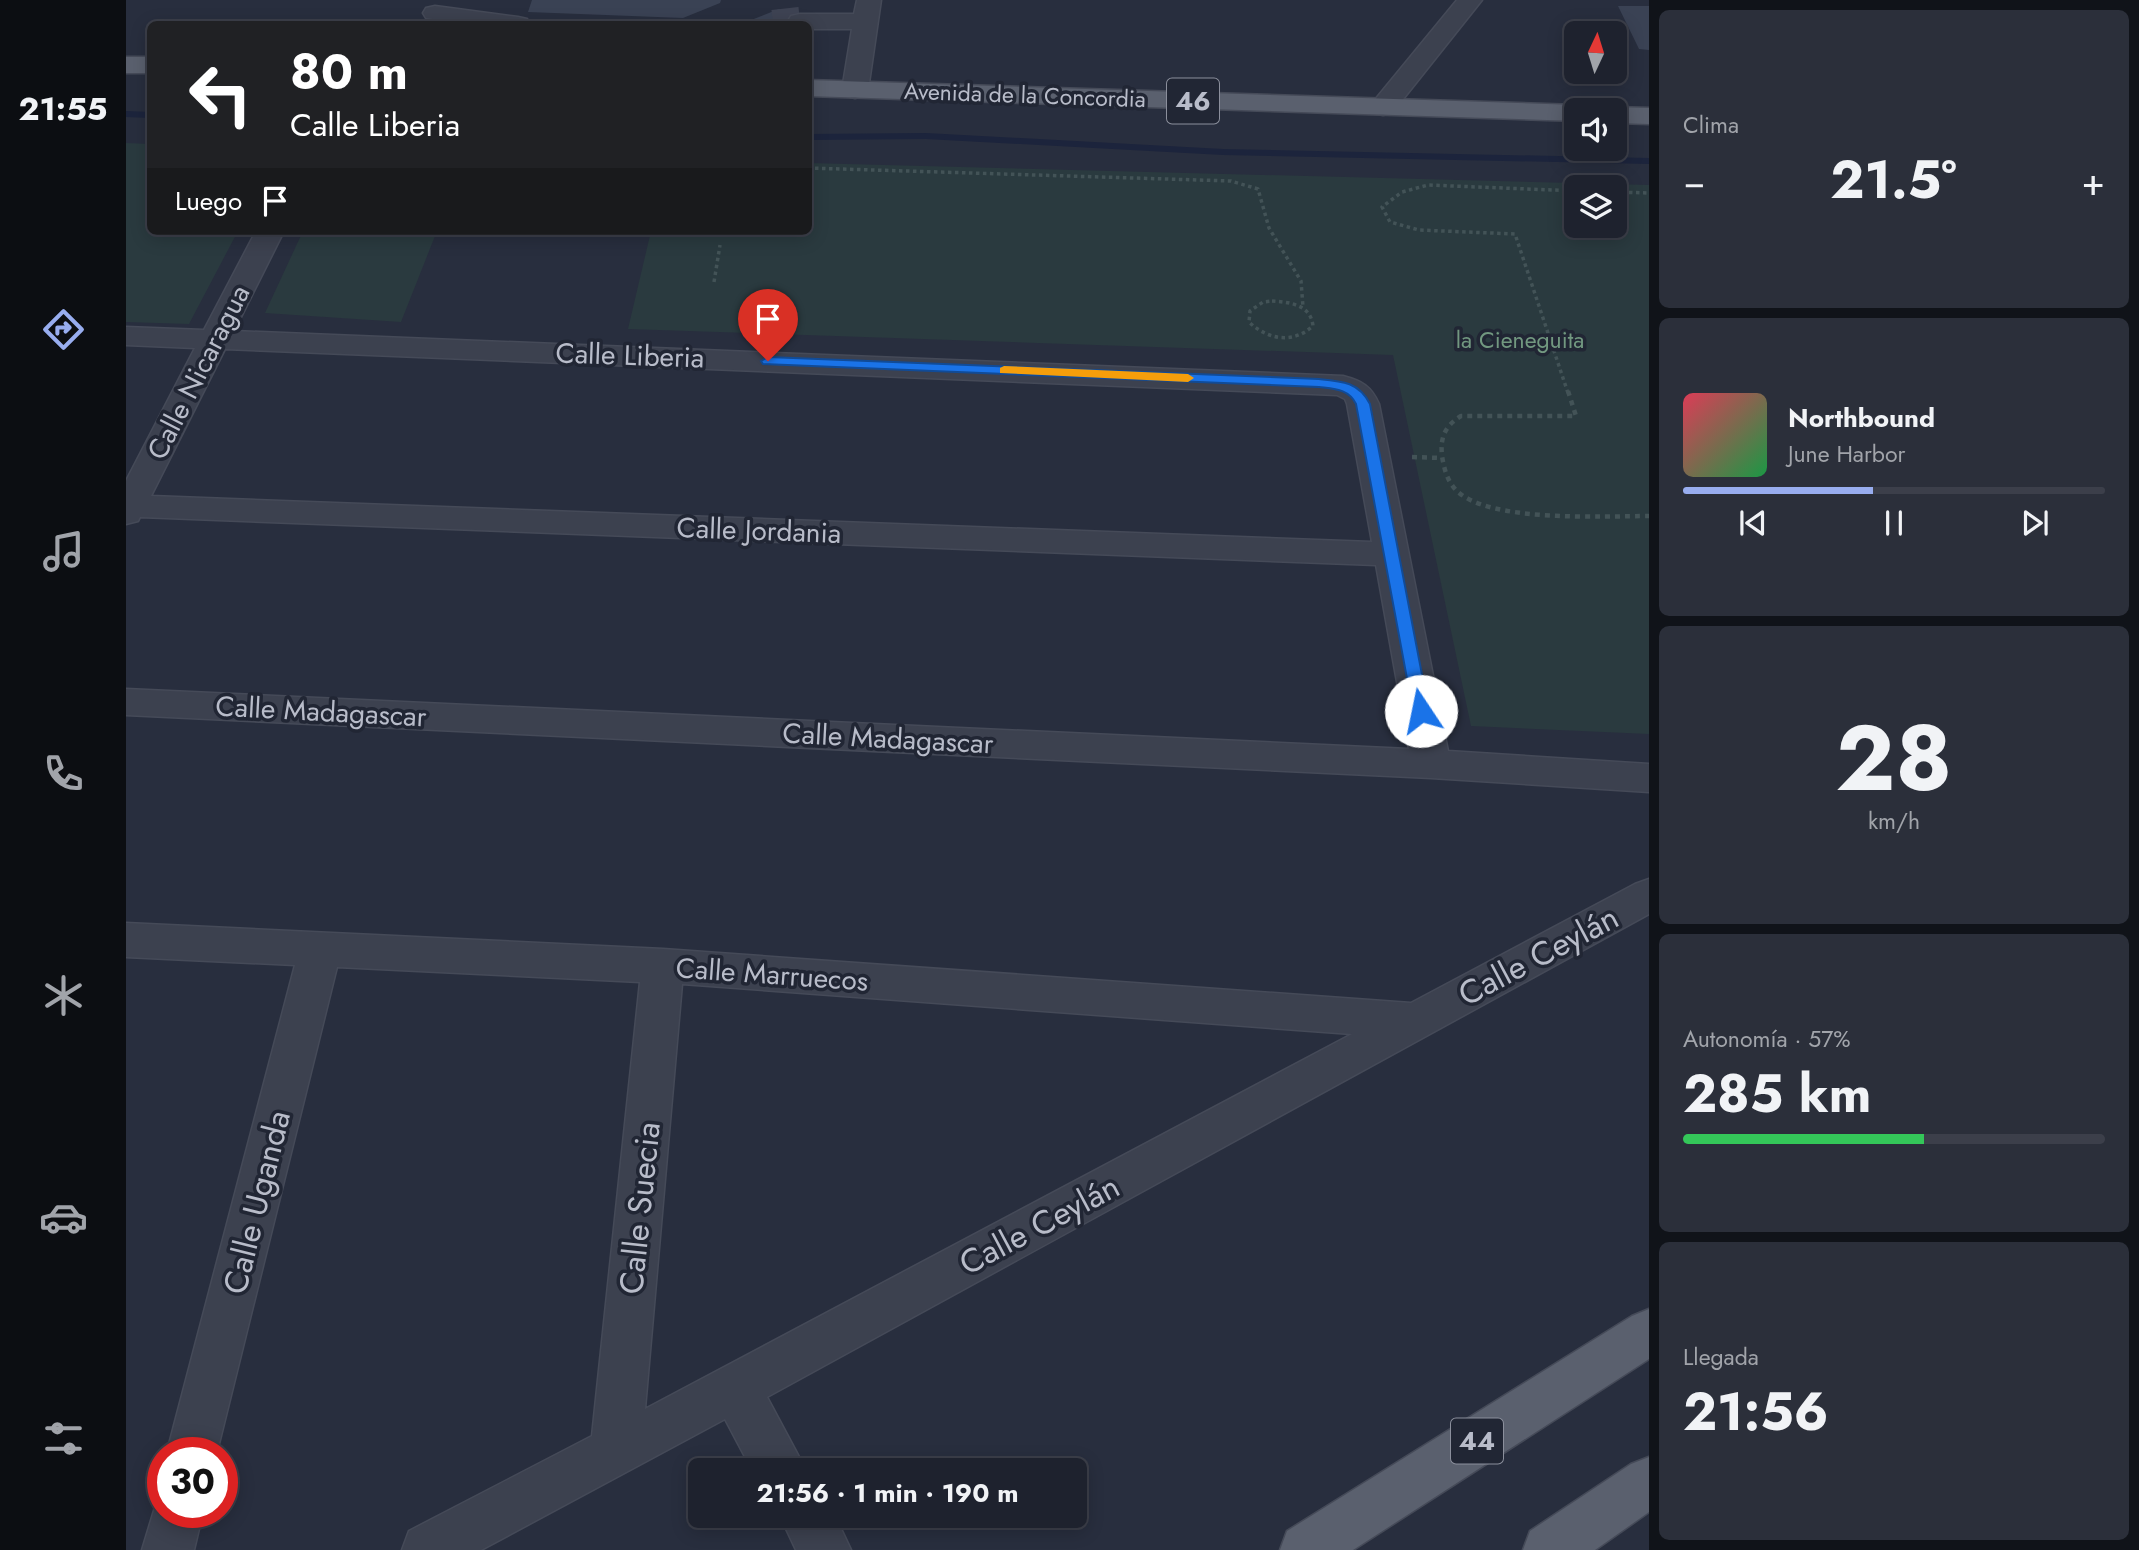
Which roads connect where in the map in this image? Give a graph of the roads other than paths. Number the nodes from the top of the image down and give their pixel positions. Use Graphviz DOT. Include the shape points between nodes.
graph roads {
  1 [pos="1470,0"];
  2 [pos="868,11"];
  3 [pos="435,13"];
  4 [pos="495,21"];
  5 [pos="800,21"];
  6 [pos="126,65"];
  7 [pos="147,65"];
  8 [pos="812,88"];
  9 [pos="855,90"];
  10 [pos="1384,107"];
  11 [pos="1564,113"];
  12 [pos="1627,115"];
  13 [pos="1649,116"];
  14 [pos="268,235"];
  15 [pos="126,336"];
  16 [pos="216,339"];
  17 [pos="127,508"];
  18 [pos="1391,554"];
  19 [pos="126,702"];
  20 [pos="1431,764"];
  21 [pos="1649,778"];
  22 [pos="1649,895"];
  23 [pos="126,940"];
  24 [pos="320,951"];
  25 [pos="663,966"];
  26 [pos="1416,1021"];
  27 [pos="1649,1332"];
  28 [pos="734,1388"];
  29 [pos="196,1437"];
  30 [pos="616,1451"];
  31 [pos="773,1458"];
  32 [pos="1649,1482"];
  33 [pos="173,1528"];
  34 [pos="813,1528"];
  35 [pos="168,1550"];
  36 [pos="428,1550"];
  37 [pos="825,1550"];
  38 [pos="1306,1550"];
  39 [pos="1549,1550"];
  1 -- 10 [label="street"];
  2 -- 5 [label="street"];
  2 -- 9 [label="street"];
  3 -- 4 [label="street"];
  6 -- 7 [label="main road"];
  8 -- 9 [label="main road, Avenida de la Concordia / 46"];
  9 -- 10 [label="main road, Avenida de la Concordia / 46"];
  10 -- 11 [label="main road, Avenida de la Concordia / 46"];
  12 -- 13 [label="main road"];
  14 -- 16 [label="street, Calle Nicaragua"];
  15 -- 16 [label="street, Calle Liberia"];
  16 -- 17 [label="street, Calle Nicaragua"];
  16 -- 18 [label="street, Calle Liberia" via="1343,386 1358,393 1363,404"];
  17 -- 18 [label="street, Calle Jordania"];
  18 -- 20 [label="street"];
  19 -- 20 [label="street, Calle Madagascar"];
  20 -- 21 [label="street, Calle Madagascar"];
  22 -- 26 [label="street, Calle Ceylán"];
  23 -- 24 [label="street, Calle Marruecos"];
  24 -- 25 [label="street, Calle Marruecos"];
  24 -- 29 [label="street, Calle Uganda"];
  25 -- 26 [label="street, Calle Marruecos"];
  25 -- 30 [label="street, Calle Suecia"];
  26 -- 28 [label="street, Calle Ceylán"];
  27 -- 38 [label="main road, 44"];
  28 -- 30 [label="street, Calle Ceylán"];
  28 -- 31 [label="street"];
  30 -- 36 [label="street, Calle Ceylán"];
  32 -- 39 [label="main road"];
  33 -- 35 [label="street"];
  34 -- 37 [label="street"];
}
